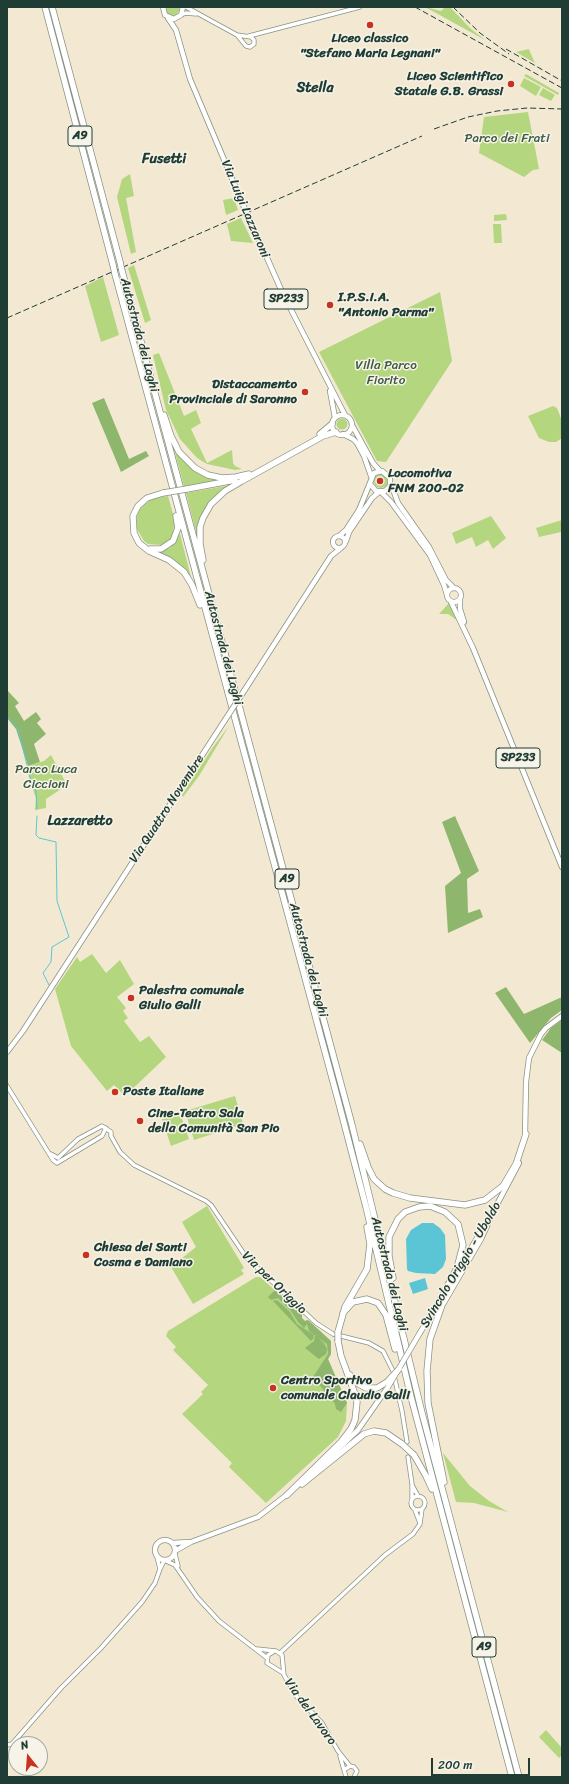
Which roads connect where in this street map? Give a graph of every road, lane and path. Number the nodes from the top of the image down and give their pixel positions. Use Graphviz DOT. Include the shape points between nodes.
graph roads {
  1 [pos="45,7"];
  2 [pos="52,7"];
  3 [pos="163,7"];
  4 [pos="184,7"];
  5 [pos="360,7"];
  6 [pos="196,14"];
  7 [pos="179,17"];
  8 [pos="168,18"];
  9 [pos="176,30"];
  10 [pos="262,32"];
  11 [pos="237,35"];
  12 [pos="248,36"];
  13 [pos="254,40"];
  14 [pos="243,42"];
  15 [pos="328,382"];
  16 [pos="154,392"];
  17 [pos="345,415"];
  18 [pos="334,421"];
  19 [pos="352,424"];
  20 [pos="336,432"];
  21 [pos="343,434"];
  22 [pos="380,471"];
  23 [pos="250,475"];
  24 [pos="372,476"];
  25 [pos="391,482"];
  26 [pos="370,484"];
  27 [pos="172,486"];
  28 [pos="380,492"];
  29 [pos="339,536"];
  30 [pos="346,541"];
  31 [pos="334,545"];
  32 [pos="142,546"];
  33 [pos="341,548"];
  34 [pos="331,556"];
  35 [pos="207,588"];
  36 [pos="454,588"];
  37 [pos="447,596"];
  38 [pos="460,599"];
  39 [pos="451,602"];
  40 [pos="211,635"];
  41 [pos="473,648"];
  42 [pos="562,867"];
  43 [pos="562,1016"];
  44 [pos="7,1052"];
  45 [pos="7,1086"];
  46 [pos="352,1125"];
  47 [pos="106,1128"];
  48 [pos="526,1134"];
  49 [pos="102,1136"];
  50 [pos="111,1136"];
  51 [pos="82,1137"];
  52 [pos="77,1140"];
  53 [pos="86,1146"];
  54 [pos="81,1148"];
  55 [pos="51,1154"];
  56 [pos="60,1156"];
  57 [pos="57,1163"];
  58 [pos="366,1207"];
  59 [pos="494,1209"];
  60 [pos="438,1304"];
  61 [pos="342,1313"];
  62 [pos="410,1362"];
  63 [pos="345,1367"];
  64 [pos="399,1369"];
  65 [pos="387,1385"];
  66 [pos="411,1397"];
  67 [pos="404,1443"];
  68 [pos="411,1456"];
  69 [pos="412,1484"];
  70 [pos="444,1489"];
  71 [pos="434,1492"];
  72 [pos="287,1495"];
  73 [pos="418,1496"];
  74 [pos="412,1499"];
  75 [pos="422,1509"];
  76 [pos="415,1510"];
  77 [pos="446,1517"];
  78 [pos="420,1524"];
  79 [pos="191,1542"];
  80 [pos="172,1543"];
  81 [pos="175,1553"];
  82 [pos="157,1557"];
  83 [pos="165,1561"];
  84 [pos="160,1569"];
  85 [pos="179,1569"];
  86 [pos="257,1649"];
  87 [pos="273,1651"];
  88 [pos="280,1653"];
  89 [pos="267,1658"];
  90 [pos="283,1662"];
  91 [pos="277,1667"];
  92 [pos="283,1673"];
  93 [pos="7,1745"];
  94 [pos="338,1751"];
  95 [pos="350,1766"];
  96 [pos="344,1770"];
  97 [pos="346,1777"];
  98 [pos="354,1777"];
  99 [pos="512,1777"];
  100 [pos="519,1777"];
  1 -- 27 [label="highway, Autostrada dei Laghi / A9, bridge"];
  2 -- 16 [label="highway, Autostrada dei Laghi / A9, bridge"];
  3 -- 8 [label="main road, SP233"];
  4 -- 6 [label="street"];
  4 -- 7 [label="main road, SP233"];
  5 -- 10 [label="street"];
  6 -- 7 [label="street" via="186,13"];
  6 -- 11 [label="street"];
  7 -- 8 [label="main road"];
  7 -- 9 [label="main road, Via Luigi Lazzaroni / SP233"];
  8 -- 9 [label="main road, Via Luigi Lazzaroni / SP233"];
  9 -- 15 [label="main road, Via Luigi Lazzaroni / SP233, bridge" via="190,79 244,207 283,294"];
  10 -- 12 [label="street"];
  10 -- 13 [label="street" via="257,34"];
  11 -- 12 [label="street"];
  11 -- 14 [label="street"];
  12 -- 13 [label="street"];
  12 -- 14 [label="street"];
  13 -- 14 [label="street" via="254,44 249,47"];
  15 -- 17 [label="main road, Via Luigi Lazzaroni / SP233"];
  15 -- 18 [label="main road, Via Luigi Lazzaroni / SP233"];
  16 -- 23 [label="highway" via="162,406 175,444 188,462 203,472 218,477"];
  16 -- 35 [label="highway, Autostrada dei Laghi / A9"];
  17 -- 18 [label="main road" via="340,415"];
  17 -- 19 [label="main road, SP233"];
  18 -- 20 [label="main road, SP233"];
  18 -- 23 [label="highway" via="326,431"];
  19 -- 21 [label="main road" via="348,432"];
  19 -- 22 [label="main road, SP233" via="353,430"];
  20 -- 21 [label="main road"];
  20 -- 23 [label="highway" via="323,436"];
  21 -- 24 [label="main road" via="357,444"];
  22 -- 24 [label="main road"];
  22 -- 25 [label="main road, SP233" via="388,474"];
  23 -- 32 [label="highway, bridge" via="152,495 142,501 133,516 134,533"];
  23 -- 35 [label="highway" via="225,491 211,504 203,518 200,535"];
  24 -- 26 [label="main road"];
  25 -- 28 [label="main road" via="388,489"];
  25 -- 36 [label="main road, SP233" via="398,503 429,547 446,580"];
  26 -- 28 [label="main road, SP233" via="373,489"];
  26 -- 29 [label="main road" via="360,510"];
  27 -- 32 [label="highway" via="178,528 176,537 170,545 161,549 153,550"];
  27 -- 40 [label="highway, Autostrada dei Laghi / A9"];
  28 -- 30 [label="main road" via="372,498 349,532"];
  28 -- 37 [label="main road, SP233" via="391,502 430,555"];
  29 -- 30 [label="main road"];
  29 -- 31 [label="main road" via="334,538"];
  30 -- 33 [label="main road"];
  31 -- 33 [label="main road"];
  31 -- 34 [label="main road"];
  32 -- 40 [label="highway" via="174,563 188,577"];
  33 -- 34 [label="main road"];
  34 -- 44 [label="main road, Via Quattro Novembre, bridge" via="23,1032"];
  35 -- 46 [label="highway, Autostrada dei Laghi / A9"];
  36 -- 37 [label="main road" via="448,591"];
  36 -- 38 [label="main road, SP233" via="460,591"];
  37 -- 39 [label="main road, SP233"];
  38 -- 39 [label="main road"];
  38 -- 41 [label="main road, SP233" via="460,609"];
  39 -- 41 [label="main road, SP233"];
  40 -- 58 [label="highway, Autostrada dei Laghi / A9"];
  41 -- 42 [label="main road, SP233"];
  43 -- 48 [label="main road, Svincolo Origgio - Uboldo" via="541,1034 529,1058 526,1082"];
  45 -- 55 [label="street"];
  46 -- 48 [label="highway" via="374,1179 385,1189 410,1198 465,1205 485,1200 503,1186 516,1164"];
  46 -- 62 [label="highway, Autostrada dei Laghi / A9"];
  47 -- 49 [label="street"];
  47 -- 50 [label="street, Via per Origgio" via="111,1132"];
  47 -- 51 [label="street" via="98,1126"];
  48 -- 59 [label="main road, Svincolo Origgio - Uboldo" via="517,1167"];
  49 -- 50 [label="street"];
  49 -- 53 [label="street"];
  50 -- 67 [label="street, Via per Origgio" via="120,1152 134,1165 211,1205 246,1257 320,1326 333,1334 370,1343 383,1352 393,1372 402,1411"];
  51 -- 52 [label="street"];
  51 -- 53 [label="street"];
  52 -- 54 [label="street" via="77,1145"];
  52 -- 56 [label="street"];
  53 -- 54 [label="street"];
  54 -- 57 [label="street"];
  55 -- 56 [label="street" via="57,1158"];
  55 -- 57 [label="street"];
  56 -- 57 [label="street"];
  58 -- 61 [label="highway" via="369,1260 364,1276"];
  58 -- 66 [label="highway, Autostrada dei Laghi / A9"];
  59 -- 60 [label="main road, Svincolo Origgio - Uboldo"];
  59 -- 70 [label="highway" via="481,1238 442,1305 430,1339 428,1403"];
  60 -- 62 [label="highway" via="457,1268 463,1245 462,1236 458,1224 445,1212 430,1206 419,1207 401,1215 389,1237 389,1256"];
  60 -- 64 [label="main road, Svincolo Origgio - Uboldo, bridge"];
  61 -- 63 [label="highway, bridge" via="338,1341"];
  61 -- 66 [label="highway" via="353,1302 367,1298 382,1307 405,1388"];
  62 -- 70 [label="highway, Autostrada dei Laghi / A9"];
  63 -- 65 [label="highway" via="361,1386 374,1388"];
  63 -- 72 [label="highway" via="357,1402 351,1429 336,1448"];
  64 -- 65 [label="highway, bridge"];
  65 -- 72 [label="main road" via="358,1430"];
  66 -- 71 [label="highway, Autostrada dei Laghi / A9"];
  67 -- 68 [label="highway, bridge"];
  67 -- 72 [label="highway" via="386,1433 374,1431 364,1434"];
  68 -- 69 [label="street"];
  68 -- 71 [label="highway"];
  69 -- 73 [label="street"];
  69 -- 74 [label="street"];
  70 -- 77 [label="highway, Autostrada dei Laghi / A9"];
  71 -- 77 [label="highway, Autostrada dei Laghi / A9"];
  72 -- 79 [label="main road" via="266,1512 249,1521"];
  73 -- 74 [label="street"];
  73 -- 75 [label="street" via="425,1501"];
  74 -- 76 [label="street" via="410,1505"];
  75 -- 76 [label="street"];
  75 -- 78 [label="street"];
  76 -- 78 [label="street"];
  77 -- 99 [label="highway, Autostrada dei Laghi / A9"];
  77 -- 100 [label="highway, Autostrada dei Laghi / A9" via="455,1535"];
  78 -- 88 [label="street" via="413,1534 385,1555"];
  79 -- 80 [label="main road"];
  79 -- 81 [label="main road"];
  80 -- 81 [label="main road"];
  80 -- 82 [label="main road" via="165,1540 158,1542 154,1550"];
  81 -- 83 [label="main road"];
  81 -- 85 [label="street, Via del Lavoro"];
  82 -- 83 [label="main road"];
  82 -- 84 [label="street"];
  83 -- 84 [label="street"];
  83 -- 85 [label="street, Via del Lavoro" via="173,1563"];
  84 -- 93 [label="street" via="155,1583 142,1602 12,1744"];
  85 -- 86 [label="street, Via del Lavoro" via="217,1620"];
  86 -- 87 [label="street, Via del Lavoro"];
  86 -- 89 [label="street, Via del Lavoro"];
  87 -- 88 [label="street, Via del Lavoro"];
  87 -- 89 [label="street"];
  88 -- 90 [label="street, Via del Lavoro"];
  89 -- 91 [label="street, Via del Lavoro" via="269,1665"];
  90 -- 91 [label="street, Via del Lavoro"];
  90 -- 92 [label="street, Via del Lavoro"];
  91 -- 92 [label="street, Via del Lavoro"];
  92 -- 94 [label="street, Via del Lavoro" via="297,1698 322,1723"];
  94 -- 95 [label="street, Via del Lavoro"];
  94 -- 96 [label="street, Via del Lavoro"];
  95 -- 96 [label="street"];
  95 -- 98 [label="street, Via del Lavoro" via="356,1769"];
  96 -- 97 [label="street, Via del Lavoro"];
}
